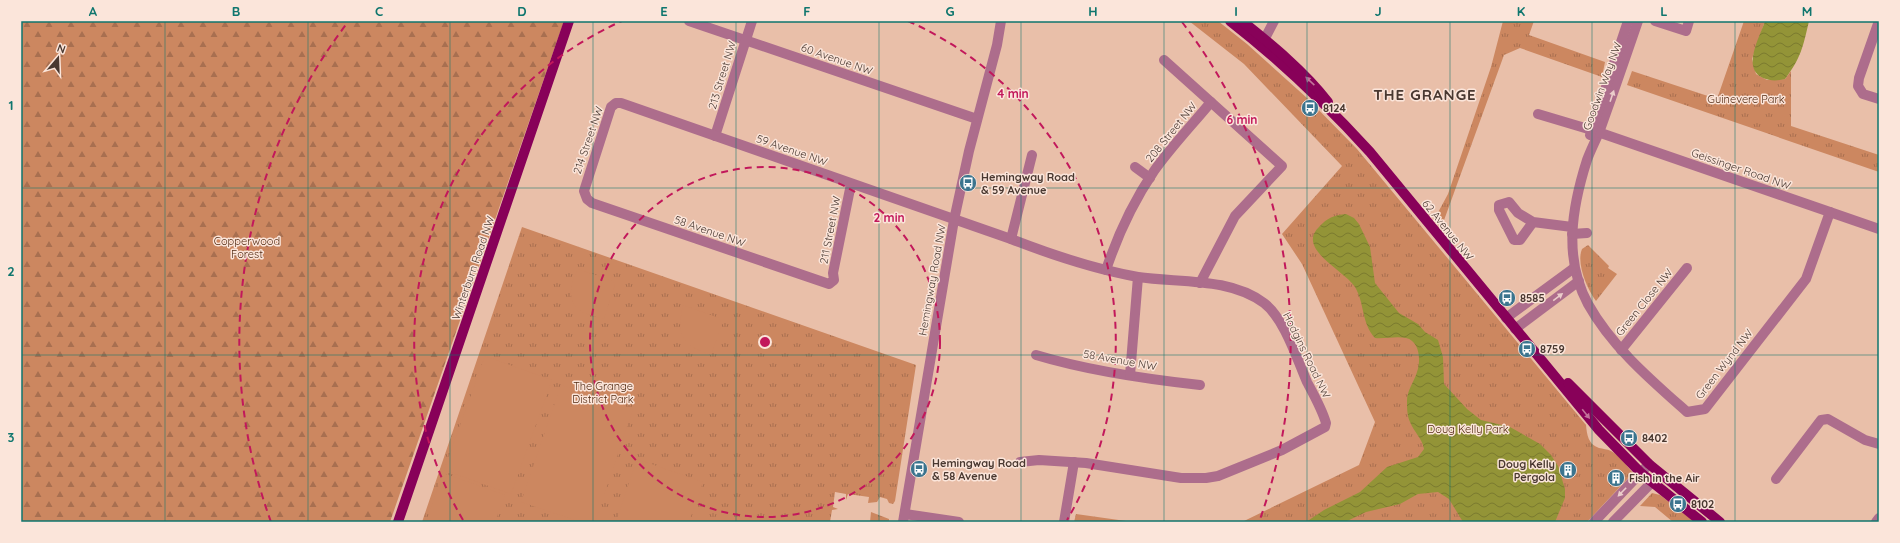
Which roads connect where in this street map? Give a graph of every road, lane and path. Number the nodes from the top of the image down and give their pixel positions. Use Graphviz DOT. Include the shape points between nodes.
graph roads {
  1 [pos="570,21"];
  2 [pos="689,21"];
  3 [pos="752,21"];
  4 [pos="1001,21"];
  5 [pos="1006,21"];
  6 [pos="1230,21"];
  7 [pos="1242,21"];
  8 [pos="1274,21"];
  9 [pos="1628,21"];
  10 [pos="1638,21"];
  11 [pos="1655,21"];
  12 [pos="1689,21"];
  13 [pos="1879,21"];
  14 [pos="745,40"];
  15 [pos="1263,43"];
  16 [pos="997,45"];
  17 [pos="1164,60"];
  18 [pos="1879,99"];
  19 [pos="1211,102"];
  20 [pos="621,103"];
  21 [pos="1538,114"];
  22 [pos="977,119"];
  23 [pos="1595,131"];
  24 [pos="715,136"];
  25 [pos="1032,155"];
  26 [pos="1135,167"];
  27 [pos="1150,178"];
  28 [pos="851,184"];
  29 [pos="584,191"];
  30 [pos="1830,212"];
  31 [pos="954,220"];
  32 [pos="1532,222"];
  33 [pos="1879,229"];
  34 [pos="1572,231"];
  35 [pos="1587,233"];
  36 [pos="1011,239"];
  37 [pos="1574,268"];
  38 [pos="1687,268"];
  39 [pos="1106,270"];
  40 [pos="1138,276"];
  41 [pos="834,280"];
  42 [pos="1579,281"];
  43 [pos="1200,283"];
  44 [pos="1506,318"];
  45 [pos="1515,329"];
  46 [pos="1621,350"];
  47 [pos="1535,352"];
  48 [pos="1036,355"];
  49 [pos="1130,375"];
  50 [pos="1200,385"];
  51 [pos="1879,444"];
  52 [pos="1020,462"];
  53 [pos="1074,462"];
  54 [pos="1649,464"];
  55 [pos="1641,473"];
  56 [pos="1660,474"];
  57 [pos="1776,479"];
  58 [pos="1652,482"];
  59 [pos="904,518"];
  60 [pos="1879,518"];
  61 [pos="398,522"];
  62 [pos="959,522"];
  63 [pos="1064,522"];
  64 [pos="1594,522"];
  65 [pos="1613,522"];
  66 [pos="1702,522"];
  67 [pos="1720,522"];
  68 [pos="1876,522"];
  1 -- 61 [label="main road, Winterburn Road NW"];
  2 -- 14 [label="street, 60 Avenue NW"];
  3 -- 14 [label="street, 213 Street NW"];
  4 -- 16 [label="street, Hemingway Road NW"];
  5 -- 16 [label="street, Hemingway Road NW"];
  6 -- 15 [label="main road, 62 Avenue NW"];
  7 -- 15 [label="main road, 62 Avenue NW"];
  8 -- 15 [label="street"];
  9 -- 23 [label="street, Goodwin Way NW"];
  23 -- 10 [label="street, Goodwin Way NW, one-way"];
  11 -- 12 [label="street" via="1686,31"];
  13 -- 18 [label="street" via="1858,86 1863,94"];
  14 -- 22 [label="street, 60 Avenue NW"];
  14 -- 24 [label="street, 213 Street NW"];
  15 -- 44 [label="main road, 62 Avenue NW" via="1316,87 1343,123 1370,152"];
  16 -- 22 [label="street, Hemingway Road NW"];
  17 -- 19 [label="street"];
  19 -- 27 [label="street, 208 Street NW"];
  19 -- 43 [label="street" via="1282,166 1235,216"];
  20 -- 24 [label="street, 59 Avenue NW"];
  20 -- 29 [label="street, 214 Street NW" via="611,106"];
  21 -- 23 [label="street, Geissinger Road NW"];
  22 -- 31 [label="street, Hemingway Road NW"];
  23 -- 30 [label="street, Geissinger Road NW"];
  23 -- 34 [label="street, Goodwin Way NW" via="1576,201"];
  24 -- 28 [label="street, 59 Avenue NW"];
  25 -- 36 [label="street"];
  26 -- 27 [label="street, 208 Street NW"];
  27 -- 39 [label="street, 208 Street NW" via="1125,220"];
  28 -- 31 [label="street, 59 Avenue NW"];
  28 -- 41 [label="street, 211 Street NW" via="833,273"];
  29 -- 41 [label="street, 58 Avenue NW" via="592,203 828,284"];
  30 -- 33 [label="street, Geissinger Road NW"];
  30 -- 46 [label="street, Green Wynd NW" via="1806,279 1705,409 1687,412"];
  31 -- 36 [label="street, Hodgins Road NW"];
  31 -- 59 [label="street, Hemingway Road NW"];
  32 -- 34 [label="street"];
  34 -- 35 [label="street"];
  34 -- 37 [label="street, Goodwin Way NW"];
  36 -- 39 [label="street, Hodgins Road NW" via="1050,254"];
  37 -- 42 [label="street, Goodwin Way NW"];
  37 -- 44 [label="street"];
  38 -- 46 [label="street, Green Close NW"];
  39 -- 40 [label="street, Hodgins Road NW"];
  40 -- 43 [label="street, Hodgins Road NW"];
  40 -- 49 [label="street"];
  45 -- 42 [label="street, one-way"];
  42 -- 46 [label="street, Green Wynd NW" via="1587,303"];
  43 -- 53 [label="street, Hodgins Road NW" via="1244,291 1272,311 1284,331 1324,419 1325,427 1282,450 1224,474 1206,478 1181,478"];
  44 -- 45 [label="main road, 62 Avenue NW"];
  45 -- 47 [label="main road, 62 Avenue NW"];
  47 -- 54 [label="main road, 62 Avenue NW"];
  47 -- 55 [label="main road, 62 Avenue NW, one-way" via="1599,430"];
  48 -- 49 [label="street, 58 Avenue NW"];
  49 -- 50 [label="street, 58 Avenue NW"];
  51 -- 57 [label="street" via="1865,440 1824,418"];
  52 -- 53 [label="street, Hodgins Road NW"];
  53 -- 63 [label="street"];
  54 -- 55 [label="street"];
  54 -- 56 [label="main road, 62 Avenue NW"];
  55 -- 58 [label="main road, 62 Avenue NW"];
  55 -- 64 [label="street, one-way"];
  56 -- 58 [label="street"];
  56 -- 67 [label="main road, 62 Avenue NW"];
  58 -- 65 [label="street"];
  58 -- 66 [label="main road, 62 Avenue NW"];
  59 -- 62 [label="street"];
  60 -- 68 [label="street"];
}
